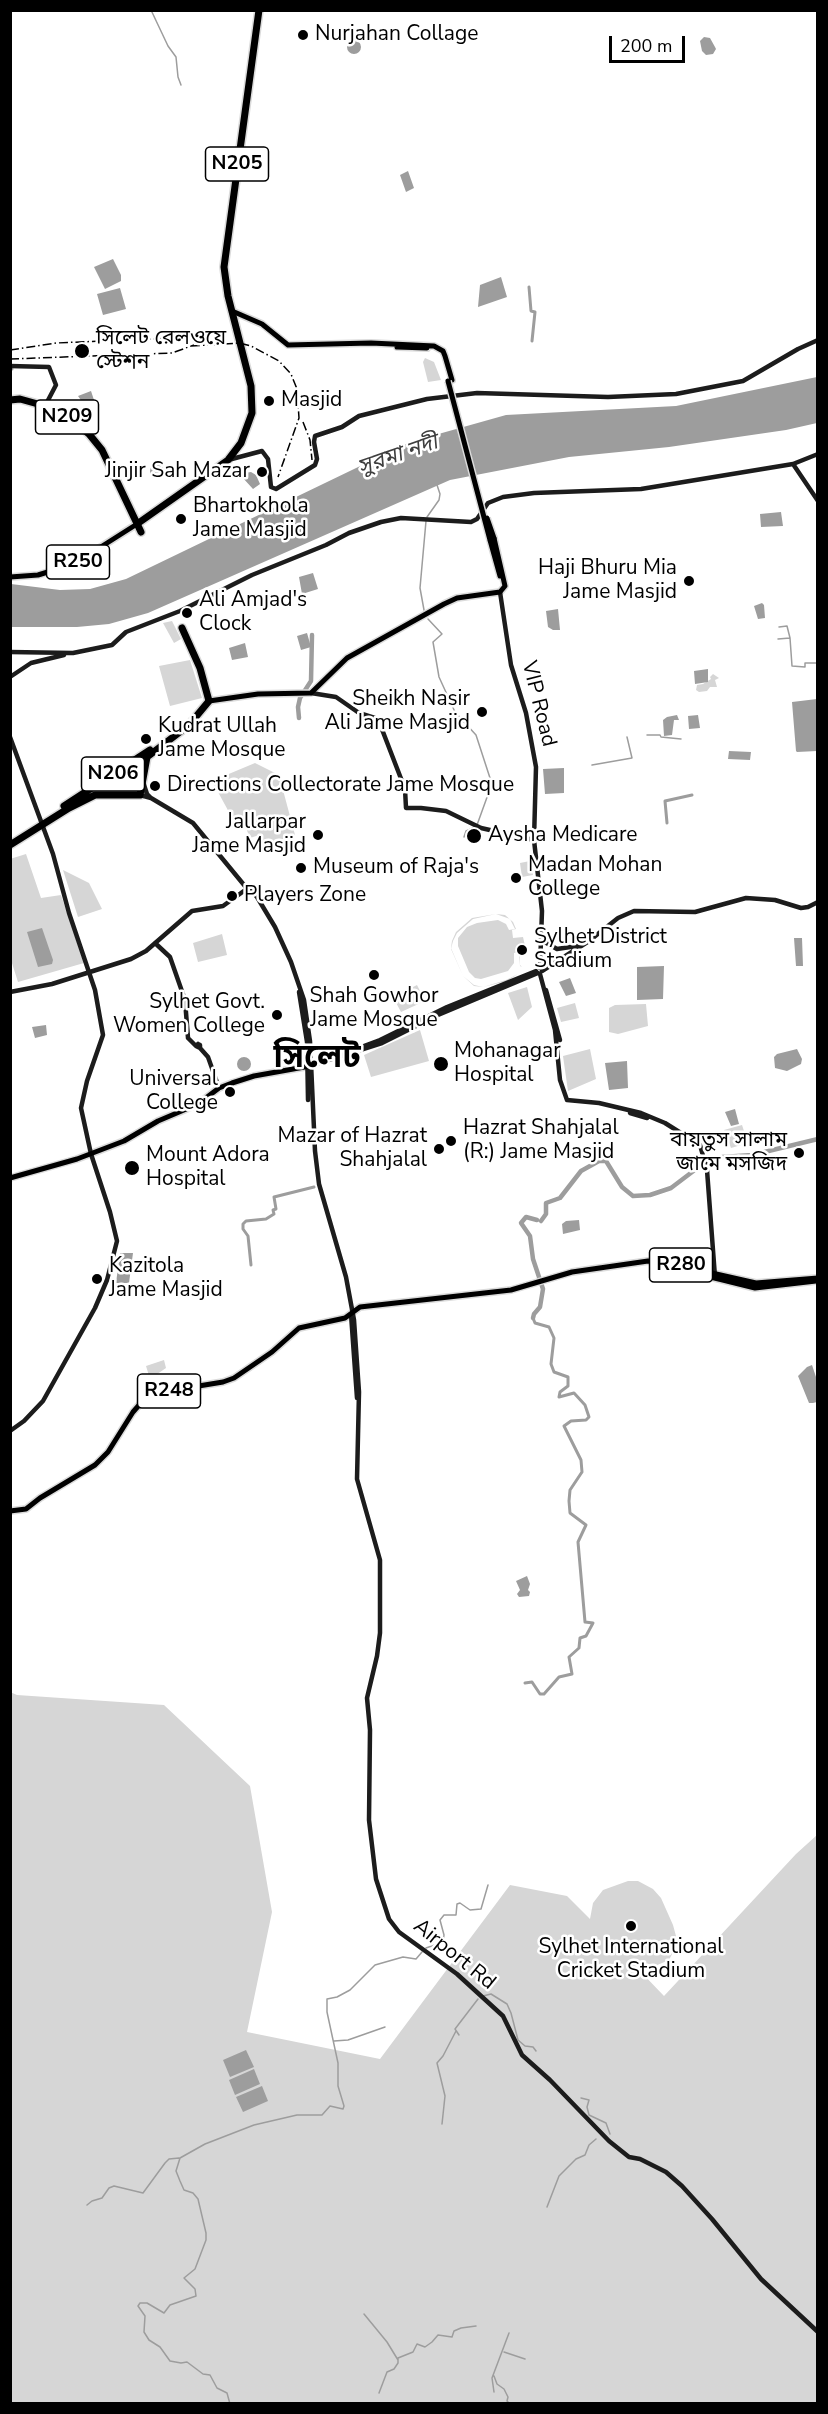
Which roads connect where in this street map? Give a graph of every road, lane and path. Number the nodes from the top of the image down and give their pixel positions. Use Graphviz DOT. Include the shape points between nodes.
graph roads {
  1 [pos="259,10"];
  2 [pos="233,315"];
  3 [pos="818,340"];
  4 [pos="10,366"];
  5 [pos="13,400"];
  6 [pos="45,406"];
  7 [pos="818,454"];
  8 [pos="104,457"];
  9 [pos="228,460"];
  10 [pos="793,464"];
  11 [pos="818,501"];
  12 [pos="137,524"];
  13 [pos="141,532"];
  14 [pos="10,577"];
  15 [pos="501,591"];
  16 [pos="182,628"];
  17 [pos="10,652"];
  18 [pos="72,653"];
  19 [pos="10,677"];
  20 [pos="306,693"];
  21 [pos="209,701"];
  22 [pos="10,737"];
  23 [pos="142,779"];
  24 [pos="140,795"];
  25 [pos="151,798"];
  26 [pos="41,823"];
  27 [pos="534,840"];
  28 [pos="10,843"];
  29 [pos="248,888"];
  30 [pos="818,902"];
  31 [pos="542,940"];
  32 [pos="155,944"];
  33 [pos="579,945"];
  34 [pos="539,971"];
  35 [pos="90,972"];
  36 [pos="10,992"];
  37 [pos="309,1066"];
  38 [pos="219,1088"];
  39 [pos="91,1154"];
  40 [pos="10,1178"];
  41 [pos="715,1276"];
  42 [pos="818,1279"];
  43 [pos="352,1312"];
  44 [pos="10,1431"];
  45 [pos="10,1511"];
  46 [pos="818,2332"];
  1 -- 2 [label="highway, N205" via="224,267"];
  2 -- 9 [label="highway, N205" via="253,404 245,435"];
  2 -- 15 [label="main road, bridge" via="262,324 288,345 371,343 434,346 443,351 504,577"];
  3 -- 9 [label="main road" via="743,381 676,394 608,397 477,393 427,399 359,416 315,436 315,465 276,489 271,487 262,451"];
  4 -- 6 [label="main road" via="49,367 56,385"];
  5 -- 6 [label="highway, N209"];
  5 -- 8 [label="highway, N209" via="47,410 73,425"];
  6 -- 8 [label="highway, N209" via="82,428"];
  7 -- 10 [label="main road"];
  8 -- 12 [label="highway, N209"];
  9 -- 12 [label="highway, N205"];
  10 -- 11 [label="main road"];
  10 -- 18 [label="main road" via="641,489 503,497 488,503 475,520 387,520 349,533 126,632 115,644"];
  12 -- 13 [label="highway"];
  12 -- 14 [label="main road, R250" via="74,564 38,575"];
  15 -- 20 [label="main road" via="457,598 346,658"];
  15 -- 27 [label="main road, VIP Road" via="511,665 535,757"];
  16 -- 21 [label="highway" via="200,668"];
  17 -- 18 [label="main road"];
  18 -- 19 [label="main road" via="31,663"];
  20 -- 21 [label="main road" via="258,693"];
  20 -- 27 [label="main road" via="336,697 359,713 378,719 405,789 406,808 446,811 480,828"];
  21 -- 23 [label="highway, N206" via="189,725 147,757"];
  21 -- 26 [label="highway, N206" via="162,742"];
  22 -- 26 [label="main road"];
  23 -- 24 [label="highway, N206"];
  23 -- 25 [label="main road"];
  24 -- 25 [label="main road, Airport Rd"];
  24 -- 26 [label="highway, N206" via="100,794"];
  25 -- 29 [label="main road, Airport Rd" via="193,823"];
  26 -- 28 [label="highway, N206"];
  26 -- 35 [label="main road"];
  27 -- 31 [label="main road, VIP Road"];
  29 -- 32 [label="main road" via="223,906 192,911"];
  29 -- 37 [label="main road, Airport Rd" via="286,958 305,1011"];
  30 -- 33 [label="main road" via="801,908 775,900 746,898 689,913 634,911"];
  31 -- 33 [label="main road" via="557,949"];
  31 -- 34 [label="main road, VIP Road"];
  32 -- 35 [label="main road" via="131,959"];
  32 -- 38 [label="main road" via="170,957 183,990 188,1038 208,1057"];
  33 -- 34 [label="main road"];
  34 -- 37 [label="main road" via="447,1007 394,1036"];
  34 -- 41 [label="main road, VIP Road" via="559,1035 567,1100 599,1102 641,1113 666,1123 700,1145 707,1170"];
  35 -- 36 [label="main road"];
  35 -- 39 [label="main road" via="103,1035 81,1108"];
  37 -- 38 [label="main road" via="254,1076"];
  37 -- 43 [label="main road, Airport Rd" via="311,1142 317,1185"];
  38 -- 39 [label="main road" via="198,1104"];
  39 -- 40 [label="main road"];
  39 -- 44 [label="main road" via="116,1234 114,1257 95,1308 43,1401"];
  41 -- 42 [label="main road, R280" via="756,1288"];
  41 -- 43 [label="main road, R280" via="651,1262 545,1281 498,1295"];
  43 -- 45 [label="main road, R248" via="345,1318 299,1328 234,1378 168,1391 140,1404 96,1466 26,1509"];
  43 -- 46 [label="main road, Airport Rd" via="358,1400 357,1479 380,1560 380,1634 367,1698 369,1820 376,1879 389,1918 399,1932 457,1974 506,2019 522,2055 609,2141 629,2157 666,2172 682,2186 761,2279"];
}
